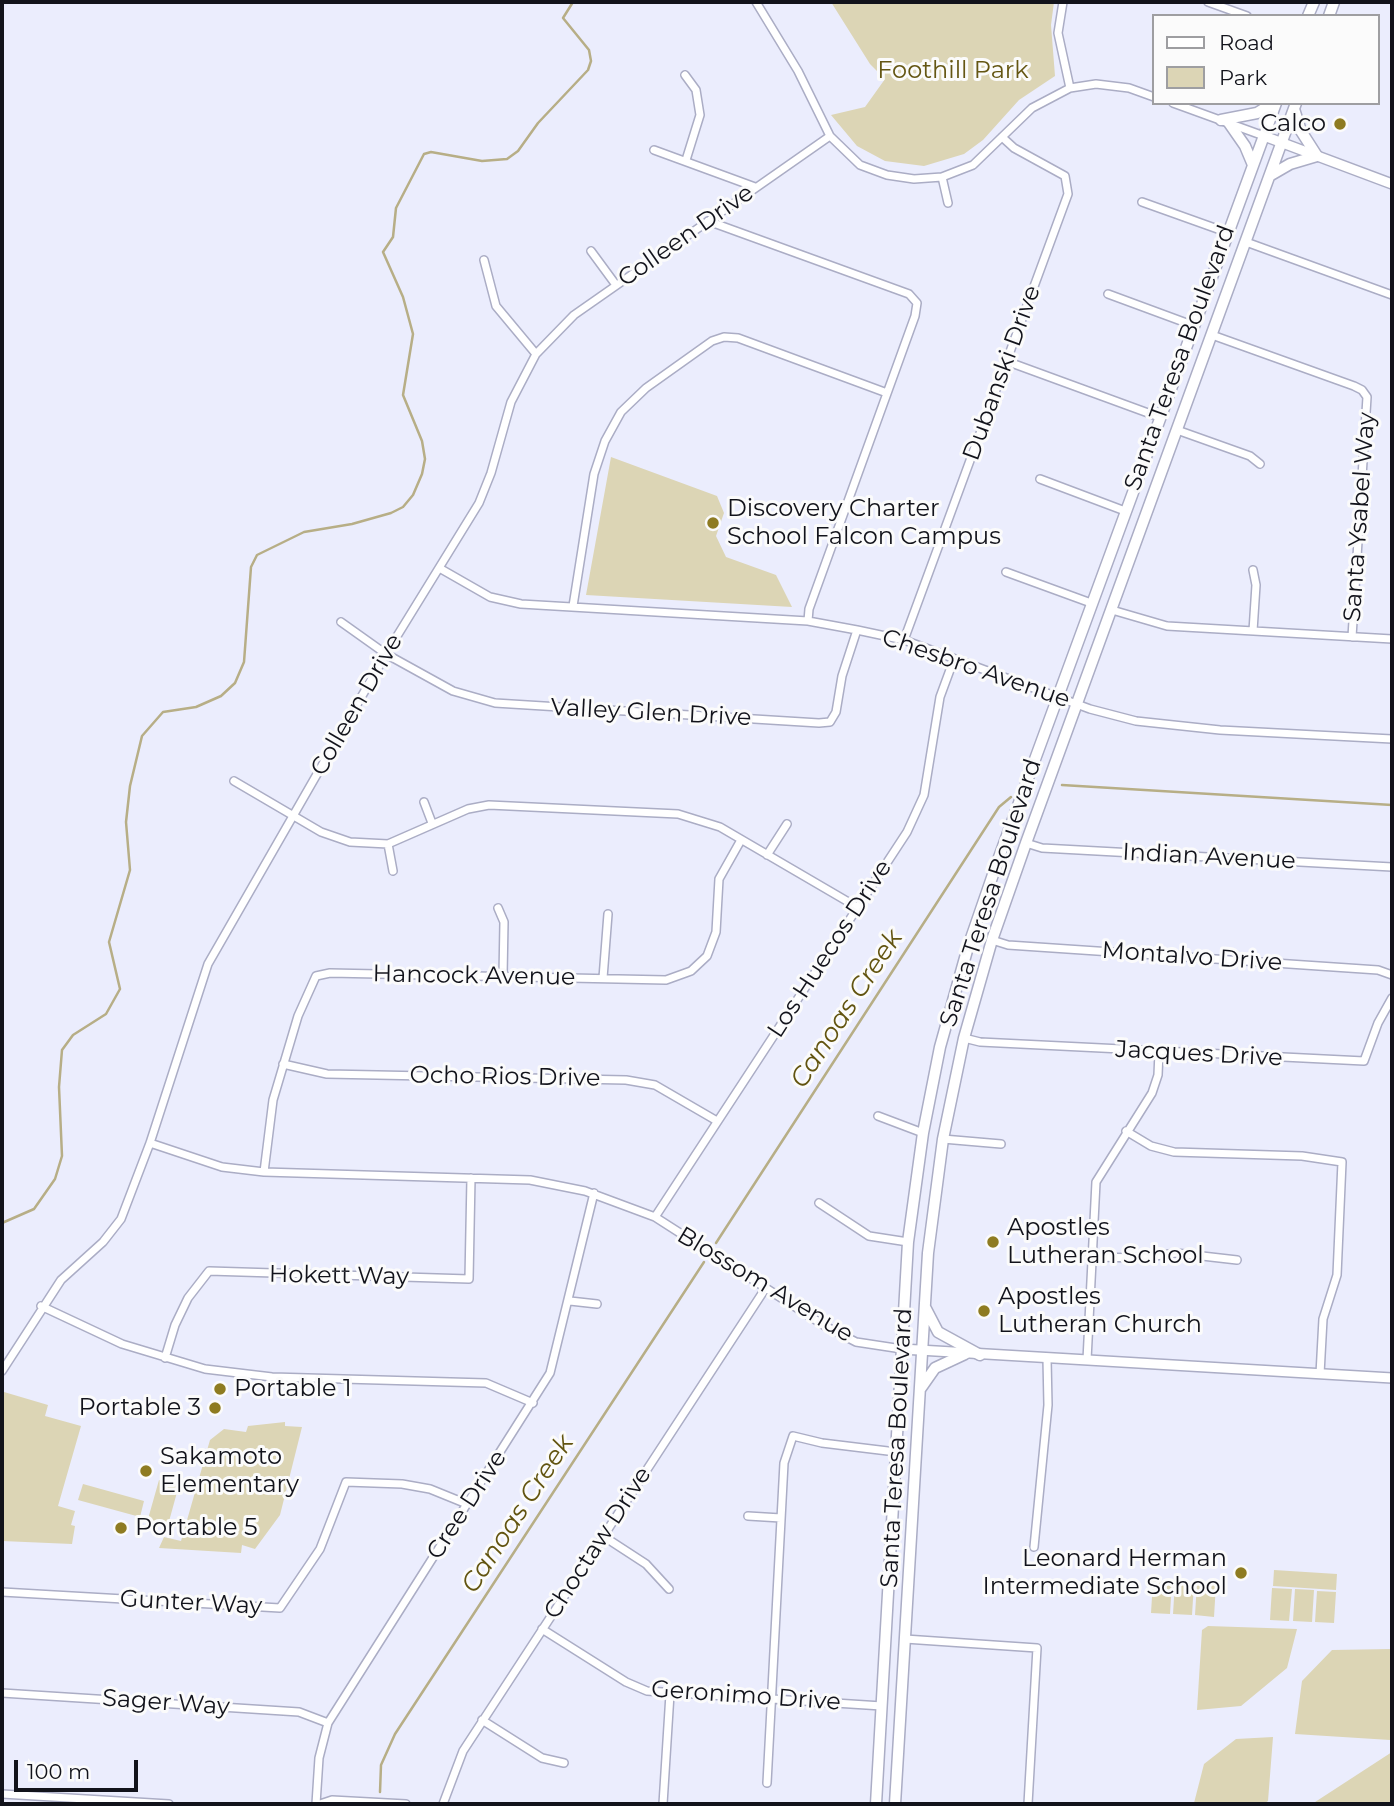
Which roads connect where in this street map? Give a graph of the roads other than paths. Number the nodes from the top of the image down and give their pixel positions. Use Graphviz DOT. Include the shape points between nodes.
graph roads {
  1 [pos="756,2"];
  2 [pos="1063,2"];
  3 [pos="1208,2"];
  4 [pos="1241,14"];
  5 [pos="685,75"];
  6 [pos="1070,88"];
  7 [pos="1152,96"];
  8 [pos="1178,105"];
  9 [pos="1271,105"];
  10 [pos="1273,105"];
  11 [pos="1295,106"];
  12 [pos="1225,122"];
  13 [pos="830,136"];
  14 [pos="1264,136"];
  15 [pos="1002,137"];
  16 [pos="1282,143"];
  17 [pos="654,150"];
  18 [pos="1317,156"];
  19 [pos="686,160"];
  20 [pos="1253,165"];
  21 [pos="1270,175"];
  22 [pos="942,177"];
  23 [pos="1392,184"];
  24 [pos="755,187"];
  25 [pos="1142,202"];
  26 [pos="948,203"];
  27 [pos="708,221"];
  28 [pos="1226,232"];
  29 [pos="1246,242"];
  30 [pos="592,251"];
  31 [pos="484,260"];
  32 [pos="616,285"];
  33 [pos="1108,294"];
  34 [pos="1392,295"];
  35 [pos="1192,325"];
  36 [pos="1212,335"];
  37 [pos="536,354"];
  38 [pos="1006,361"];
  39 [pos="887,393"];
  40 [pos="1159,417"];
  41 [pos="1177,429"];
  42 [pos="1260,464"];
  43 [pos="1040,479"];
  44 [pos="1125,510"];
  45 [pos="441,569"];
  46 [pos="1253,570"];
  47 [pos="1006,572"];
  48 [pos="1091,603"];
  49 [pos="573,606"];
  50 [pos="1112,610"];
  51 [pos="808,621"];
  52 [pos="341,622"];
  53 [pos="857,630"];
  54 [pos="1253,631"];
  55 [pos="1352,637"];
  56 [pos="1392,639"];
  57 [pos="904,640"];
  58 [pos="386,654"];
  59 [pos="954,659"];
  60 [pos="1057,697"];
  61 [pos="1077,704"];
  62 [pos="1392,740"];
  63 [pos="234,781"];
  64 [pos="424,802"];
  65 [pos="293,815"];
  66 [pos="432,823"];
  67 [pos="787,824"];
  68 [pos="741,840"];
  69 [pos="1026,843"];
  70 [pos="388,844"];
  71 [pos="767,855"];
  72 [pos="1392,867"];
  73 [pos="393,871"];
  74 [pos="858,907"];
  75 [pos="498,908"];
  76 [pos="608,914"];
  77 [pos="992,940"];
  78 [pos="1392,975"];
  79 [pos="503,976"];
  80 [pos="603,978"];
  81 [pos="1392,998"];
  82 [pos="964,1038"];
  83 [pos="1159,1052"];
  84 [pos="283,1064"];
  85 [pos="878,1116"];
  86 [pos="717,1121"];
  87 [pos="1126,1130"];
  88 [pos="923,1133"];
  89 [pos="943,1139"];
  90 [pos="150,1143"];
  91 [pos="1002,1144"];
  92 [pos="264,1172"];
  93 [pos="471,1178"];
  94 [pos="594,1193"];
  95 [pos="819,1203"];
  96 [pos="655,1217"];
  97 [pos="908,1242"];
  98 [pos="1092,1257"];
  99 [pos="1237,1260"];
  100 [pos="765,1289"];
  101 [pos="570,1301"];
  102 [pos="597,1304"];
  103 [pos="924,1304"];
  104 [pos="41,1306"];
  105 [pos="902,1349"];
  106 [pos="921,1351"];
  107 [pos="965,1354"];
  108 [pos="980,1355"];
  109 [pos="165,1358"];
  110 [pos="1047,1359"];
  111 [pos="1087,1360"];
  112 [pos="2,1371"];
  113 [pos="1320,1374"];
  114 [pos="1392,1378"];
  115 [pos="919,1391"];
  116 [pos="533,1403"];
  117 [pos="896,1452"];
  118 [pos="467,1504"];
  119 [pos="748,1516"];
  120 [pos="781,1518"];
  121 [pos="603,1536"];
  122 [pos="1034,1547"];
  123 [pos="669,1589"];
  124 [pos="2,1592"];
  125 [pos="542,1629"];
  126 [pos="905,1639"];
  127 [pos="2,1693"];
  128 [pos="670,1694"];
  129 [pos="772,1700"];
  130 [pos="882,1706"];
  131 [pos="482,1720"];
  132 [pos="328,1723"];
  133 [pos="564,1763"];
  134 [pos="767,1783"];
  135 [pos="2,1794"];
  136 [pos="169,1804"];
  137 [pos="318,1804"];
  138 [pos="406,1804"];
  139 [pos="443,1804"];
  140 [pos="663,1804"];
  141 [pos="876,1804"];
  142 [pos="895,1804"];
  143 [pos="1028,1804"];
  1 -- 13 [label="street"];
  2 -- 6 [label="street" via="1058,33"];
  3 -- 4 [label="street"];
  5 -- 19 [label="street" via="696,90 700,114"];
  6 -- 7 [label="street" via="1107,85"];
  6 -- 15 [label="street" via="1032,108"];
  8 -- 12 [label="street"];
  9 -- 12 [label="main road"];
  10 -- 14 [label="main road, Santa Teresa Boulevard"];
  11 -- 16 [label="main road, Santa Teresa Boulevard"];
  11 -- 18 [label="main road" via="1301,131"];
  12 -- 14 [label="street"];
  12 -- 20 [label="main road" via="1245,146"];
  13 -- 22 [label="street" via="860,164 887,175"];
  13 -- 24 [label="street, Colleen Drive"];
  14 -- 16 [label="street"];
  14 -- 20 [label="main road, Santa Teresa Boulevard"];
  15 -- 22 [label="street" via="973,165"];
  15 -- 38 [label="street, Dubanski Drive" via="1059,170 1069,184"];
  16 -- 18 [label="street"];
  16 -- 21 [label="main road, Santa Teresa Boulevard"];
  17 -- 19 [label="street"];
  18 -- 21 [label="main road"];
  18 -- 23 [label="street"];
  19 -- 24 [label="street"];
  20 -- 28 [label="main road, Santa Teresa Boulevard"];
  21 -- 29 [label="main road, Santa Teresa Boulevard"];
  22 -- 26 [label="street"];
  24 -- 27 [label="street, Colleen Drive"];
  25 -- 28 [label="street"];
  27 -- 32 [label="street, Colleen Drive"];
  27 -- 39 [label="street" via="914,297 917,310"];
  28 -- 35 [label="main road, Santa Teresa Boulevard"];
  29 -- 34 [label="street"];
  29 -- 36 [label="main road, Santa Teresa Boulevard"];
  30 -- 32 [label="street"];
  31 -- 37 [label="street" via="496,306"];
  32 -- 37 [label="street, Colleen Drive" via="574,315"];
  33 -- 35 [label="street"];
  35 -- 40 [label="main road, Santa Teresa Boulevard"];
  36 -- 41 [label="main road, Santa Teresa Boulevard"];
  36 -- 55 [label="street, Santa Ysabel Way" via="1354,386 1367,397"];
  37 -- 45 [label="street, Colleen Drive" via="511,402 479,503"];
  38 -- 40 [label="street"];
  38 -- 57 [label="street, Dubanski Drive"];
  39 -- 49 [label="street" via="738,338 712,341 646,388 621,412 605,441 594,474"];
  39 -- 51 [label="street"];
  40 -- 44 [label="main road, Santa Teresa Boulevard"];
  41 -- 42 [label="street"];
  41 -- 50 [label="main road, Santa Teresa Boulevard"];
  43 -- 44 [label="street"];
  44 -- 48 [label="main road, Santa Teresa Boulevard"];
  45 -- 49 [label="street, Chesbro Avenue" via="490,597 521,604"];
  45 -- 58 [label="street, Colleen Drive"];
  46 -- 54 [label="street"];
  47 -- 48 [label="street"];
  48 -- 60 [label="main road, Santa Teresa Boulevard"];
  49 -- 51 [label="street, Chesbro Avenue"];
  50 -- 54 [label="street" via="1167,626"];
  50 -- 61 [label="main road, Santa Teresa Boulevard"];
  51 -- 53 [label="street, Chesbro Avenue"];
  52 -- 58 [label="street, Valley Glen Drive"];
  53 -- 57 [label="street, Chesbro Avenue"];
  53 -- 58 [label="street, Valley Glen Drive" via="836,712 830,722 819,723 495,703 453,691"];
  54 -- 55 [label="street"];
  55 -- 56 [label="street"];
  57 -- 59 [label="street, Chesbro Avenue"];
  58 -- 65 [label="street, Colleen Drive"];
  59 -- 60 [label="street, Chesbro Avenue"];
  59 -- 74 [label="street, Los Huecos Drive" via="940,697 924,795 907,832"];
  60 -- 61 [label="street, Chesbro Avenue"];
  60 -- 88 [label="main road, Santa Teresa Boulevard" via="968,947 940,1047"];
  61 -- 62 [label="street, Chesbro Avenue" via="1136,721"];
  61 -- 69 [label="main road, Santa Teresa Boulevard"];
  63 -- 65 [label="street"];
  64 -- 66 [label="street"];
  65 -- 70 [label="street" via="350,842"];
  65 -- 90 [label="street, Colleen Drive" via="208,964"];
  66 -- 68 [label="street" via="489,805 678,814 720,827"];
  66 -- 70 [label="street"];
  67 -- 71 [label="street"];
  68 -- 71 [label="street"];
  68 -- 80 [label="street, Hancock Avenue" via="719,878 716,932 707,956 691,971 666,980"];
  69 -- 72 [label="street, Indian Avenue" via="1042,848"];
  69 -- 77 [label="main road, Santa Teresa Boulevard"];
  70 -- 73 [label="street"];
  71 -- 74 [label="street"];
  74 -- 86 [label="street, Los Huecos Drive"];
  75 -- 79 [label="street" via="504,922"];
  76 -- 80 [label="street"];
  77 -- 78 [label="street, Montalvo Drive" via="1008,945 1378,970"];
  77 -- 82 [label="main road, Santa Teresa Boulevard"];
  79 -- 80 [label="street, Hancock Avenue"];
  79 -- 84 [label="street, Hancock Avenue" via="323,972 312,982"];
  81 -- 83 [label="street, Jacques Drive" via="1364,1062"];
  82 -- 83 [label="street, Jacques Drive"];
  82 -- 89 [label="main road, Santa Teresa Boulevard"];
  83 -- 87 [label="street" via="1152,1093"];
  84 -- 86 [label="street, Ocho Rios Drive" via="327,1074 626,1080 655,1085"];
  84 -- 92 [label="street, Hancock Avenue" via="268,1127"];
  85 -- 88 [label="street"];
  86 -- 96 [label="street, Los Huecos Drive"];
  87 -- 98 [label="street" via="1096,1182"];
  87 -- 113 [label="street" via="1151,1146 1174,1152 1302,1156 1342,1162 1336,1275 1323,1319"];
  88 -- 97 [label="main road, Santa Teresa Boulevard"];
  89 -- 91 [label="street"];
  89 -- 103 [label="main road, Santa Teresa Boulevard"];
  90 -- 92 [label="street, Blossom Avenue" via="222,1167"];
  90 -- 104 [label="street, Colleen Drive" via="121,1219"];
  92 -- 93 [label="street, Blossom Avenue"];
  93 -- 94 [label="street, Blossom Avenue" via="530,1180"];
  93 -- 109 [label="street, Hokett Way" via="469,1279 209,1271 174,1325"];
  94 -- 96 [label="street, Blossom Avenue"];
  94 -- 101 [label="street, Cree Drive"];
  95 -- 97 [label="street" via="869,1236"];
  96 -- 100 [label="street, Blossom Avenue"];
  97 -- 105 [label="main road, Santa Teresa Boulevard"];
  98 -- 99 [label="street" via="1131,1259 1176,1253"];
  98 -- 111 [label="street"];
  100 -- 105 [label="street, Blossom Avenue" via="856,1342"];
  100 -- 121 [label="street, Choctaw Drive"];
  101 -- 102 [label="street"];
  101 -- 116 [label="street, Cree Drive" via="550,1373"];
  103 -- 106 [label="main road, Santa Teresa Boulevard"];
  103 -- 108 [label="main road" via="938,1332"];
  104 -- 109 [label="street" via="121,1344"];
  104 -- 112 [label="street, Colleen Drive"];
  105 -- 106 [label="street, Blossom Avenue"];
  105 -- 117 [label="main road, Santa Teresa Boulevard"];
  106 -- 107 [label="street, Blossom Avenue"];
  106 -- 115 [label="main road, Santa Teresa Boulevard"];
  107 -- 108 [label="street, Blossom Avenue"];
  107 -- 115 [label="main road" via="935,1368"];
  108 -- 110 [label="street, Blossom Avenue"];
  109 -- 116 [label="street" via="214,1371 262,1376 486,1383"];
  110 -- 111 [label="street, Blossom Avenue"];
  110 -- 122 [label="street" via="1048,1405"];
  111 -- 113 [label="street, Blossom Avenue"];
  113 -- 114 [label="street, Blossom Avenue"];
  115 -- 126 [label="main road, Santa Teresa Boulevard"];
  116 -- 118 [label="street, Cree Drive"];
  117 -- 120 [label="street" via="793,1436 784,1463"];
  117 -- 130 [label="main road, Santa Teresa Boulevard"];
  118 -- 124 [label="street, Gunter Way" via="430,1489 346,1482 320,1549 280,1608"];
  118 -- 132 [label="street, Cree Drive"];
  119 -- 120 [label="street"];
  120 -- 129 [label="street"];
  121 -- 123 [label="street" via="646,1564"];
  121 -- 125 [label="street, Choctaw Drive"];
  125 -- 128 [label="street, Geronimo Drive" via="626,1682"];
  125 -- 131 [label="street, Choctaw Drive"];
  126 -- 142 [label="main road, Santa Teresa Boulevard"];
  126 -- 143 [label="street" via="1037,1648"];
  127 -- 132 [label="street, Sager Way" via="299,1712"];
  128 -- 129 [label="street, Geronimo Drive"];
  128 -- 140 [label="street"];
  129 -- 130 [label="street, Geronimo Drive"];
  129 -- 134 [label="street"];
  130 -- 141 [label="main road, Santa Teresa Boulevard"];
  131 -- 133 [label="street" via="542,1758"];
  131 -- 139 [label="street, Choctaw Drive" via="450,1778"];
  132 -- 137 [label="street, Cree Drive" via="319,1758"];
  135 -- 136 [label="street"];
  137 -- 138 [label="street" via="332,1800"];
}
